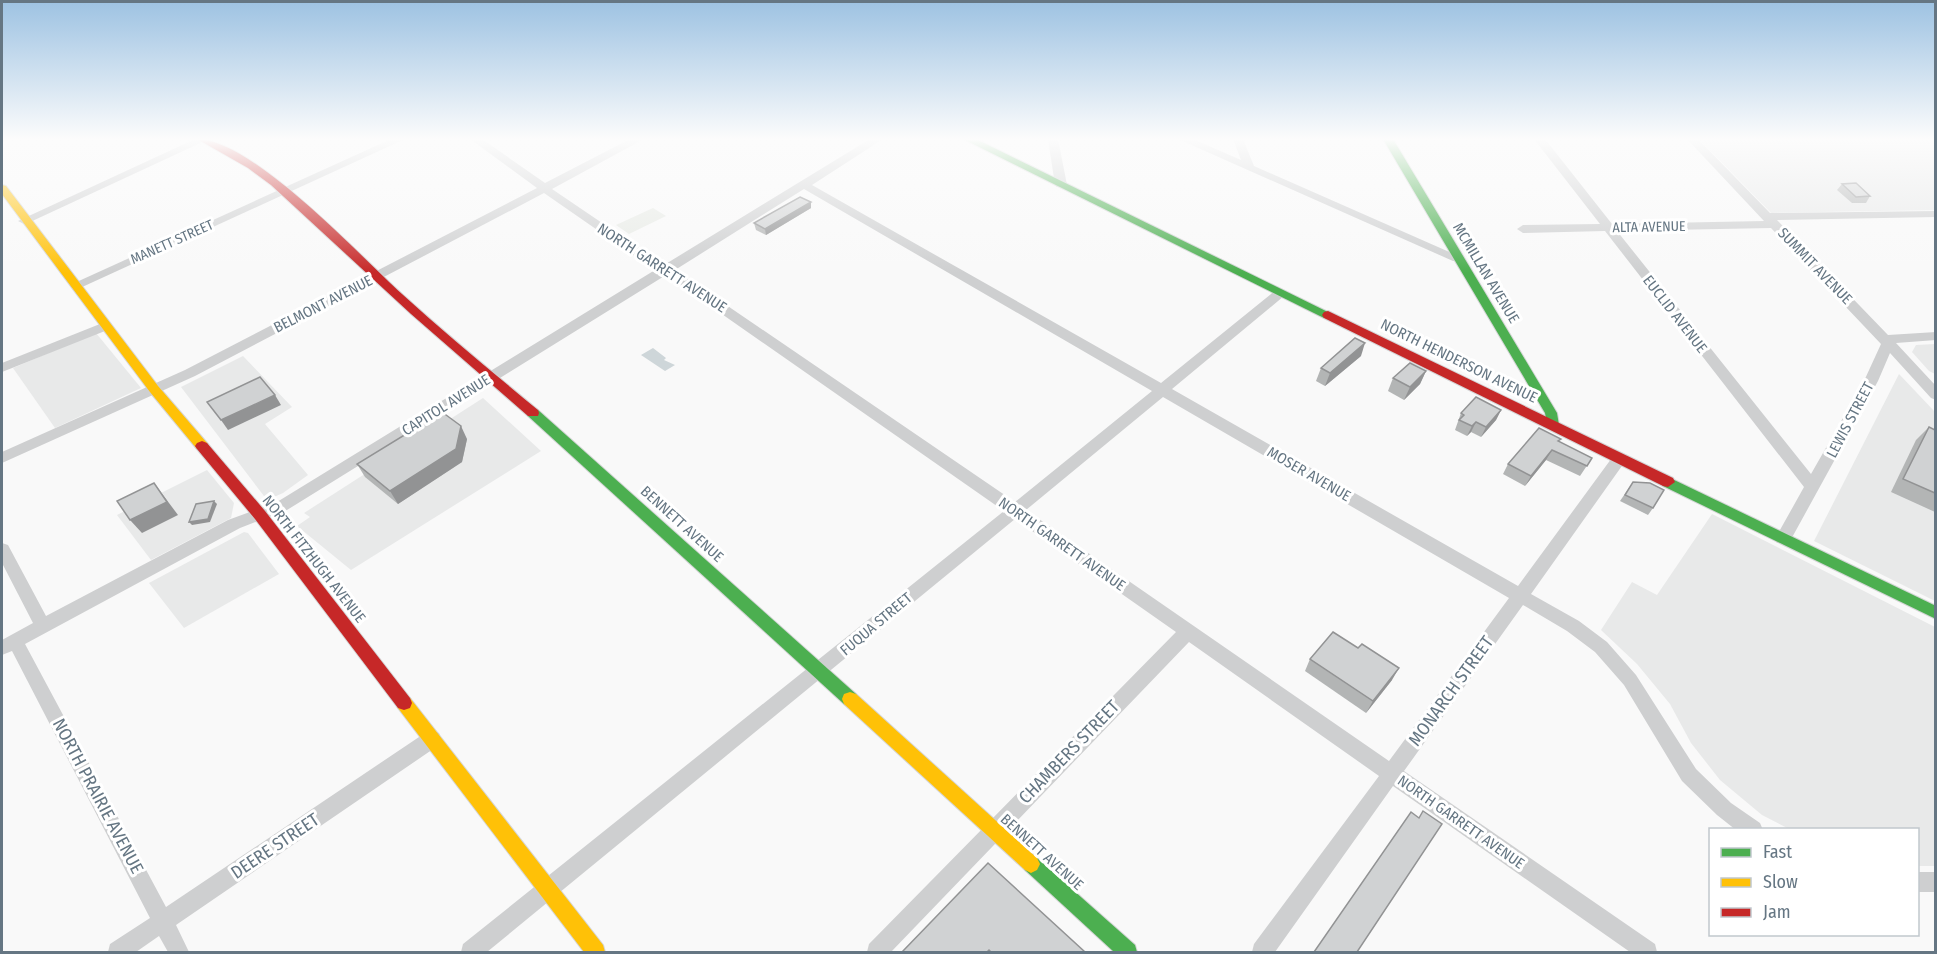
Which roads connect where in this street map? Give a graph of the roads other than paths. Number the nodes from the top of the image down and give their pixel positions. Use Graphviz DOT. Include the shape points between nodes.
graph roads {
  1 [pos="105,184"];
  2 [pos="277,184"];
  3 [pos="302,184"];
  4 [pos="537,184"];
  5 [pos="555,184"];
  6 [pos="810,184"];
  7 [pos="1058,184"];
  8 [pos="1287,184"];
  9 [pos="1414,184"];
  10 [pos="1573,184"];
  11 [pos="1735,184"];
  12 [pos="1061,185"];
  13 [pos="806,186"];
  14 [pos="2,188"];
  15 [pos="545,189"];
  16 [pos="286,191"];
  17 [pos="1935,214"];
  18 [pos="24,220"];
  19 [pos="1771,220"];
  20 [pos="1606,228"];
  21 [pos="1523,229"];
  22 [pos="1457,258"];
  23 [pos="666,270"];
  24 [pos="376,276"];
  25 [pos="76,285"];
  26 [pos="1280,293"];
  27 [pos="105,326"];
  28 [pos="1935,336"];
  29 [pos="1888,344"];
  30 [pos="2,368"];
  31 [pos="490,378"];
  32 [pos="154,389"];
  33 [pos="1162,390"];
  34 [pos="1935,396"];
  35 [pos="1553,425"];
  36 [pos="2,458"];
  37 [pos="1619,459"];
  38 [pos="1813,488"];
  39 [pos="1015,510"];
  40 [pos="260,515"];
  41 [pos="1784,539"];
  42 [pos="2,549"];
  43 [pos="1520,596"];
  44 [pos="1935,613"];
  45 [pos="43,626"];
  46 [pos="1188,631"];
  47 [pos="8,644"];
  48 [pos="820,671"];
  49 [pos="432,739"];
  50 [pos="1392,773"];
  51 [pos="1750,828"];
  52 [pos="993,831"];
  53 [pos="1919,882"];
  54 [pos="1935,882"];
  55 [pos="548,890"];
  56 [pos="163,921"];
  57 [pos="118,952"];
  58 [pos="179,952"];
  59 [pos="471,952"];
  60 [pos="596,952"];
  61 [pos="877,952"];
  62 [pos="1128,952"];
  63 [pos="1262,952"];
  64 [pos="1647,952"];
  1 -- 18 [label="street"];
  2 -- 16 [label="street, BENNETT AVENUE"];
  3 -- 16 [label="street, MANETT STREET"];
  4 -- 15 [label="street, NORTH GARRETT AVENUE"];
  5 -- 15 [label="street, BELMONT AVENUE"];
  6 -- 13 [label="street, CAPITOL AVENUE"];
  7 -- 12 [label="street, NORTH HENDERSON AVENUE"];
  8 -- 22 [label="street"];
  9 -- 22 [label="street, MCMILLAN AVENUE"];
  10 -- 20 [label="street, EUCLID AVENUE"];
  11 -- 19 [label="street, SUMMIT AVENUE"];
  12 -- 26 [label="street, NORTH HENDERSON AVENUE"];
  13 -- 23 [label="street, CAPITOL AVENUE"];
  13 -- 33 [label="street, MOSER AVENUE"];
  14 -- 18 [label="street, NORTH FITZHUGH AVENUE"];
  15 -- 23 [label="street, NORTH GARRETT AVENUE" via="653,265"];
  15 -- 24 [label="street, BELMONT AVENUE"];
  16 -- 24 [label="street, BENNETT AVENUE"];
  16 -- 25 [label="street, MANETT STREET"];
  17 -- 19 [label="street, ALTA AVENUE"];
  18 -- 25 [label="street, NORTH FITZHUGH AVENUE"];
  19 -- 20 [label="street, ALTA AVENUE"];
  19 -- 29 [label="street, SUMMIT AVENUE"];
  20 -- 21 [label="street, ALTA AVENUE"];
  20 -- 38 [label="street, EUCLID AVENUE"];
  22 -- 35 [label="street, MCMILLAN AVENUE" via="1551,413"];
  23 -- 31 [label="street, CAPITOL AVENUE"];
  23 -- 39 [label="street, NORTH GARRETT AVENUE"];
  24 -- 31 [label="street, BENNETT AVENUE"];
  24 -- 32 [label="street, BELMONT AVENUE"];
  25 -- 27 [label="street, NORTH FITZHUGH AVENUE"];
  26 -- 33 [label="street, FUQUA STREET"];
  26 -- 35 [label="street, NORTH HENDERSON AVENUE"];
  27 -- 30 [label="street"];
  27 -- 32 [label="street, NORTH FITZHUGH AVENUE"];
  28 -- 29 [label="street" via="1898,337"];
  29 -- 34 [label="street, SUMMIT AVENUE"];
  29 -- 38 [label="street, LEWIS STREET"];
  31 -- 40 [label="street, CAPITOL AVENUE" via="282,506"];
  31 -- 48 [label="street, BENNETT AVENUE" via="543,421"];
  32 -- 36 [label="street, BELMONT AVENUE"];
  32 -- 40 [label="street, NORTH FITZHUGH AVENUE"];
  33 -- 39 [label="street, FUQUA STREET"];
  33 -- 43 [label="street, MOSER AVENUE"];
  35 -- 37 [label="street, NORTH HENDERSON AVENUE"];
  37 -- 41 [label="street, NORTH HENDERSON AVENUE"];
  37 -- 43 [label="street, MONARCH STREET"];
  38 -- 41 [label="street, LEWIS STREET"];
  39 -- 46 [label="street, NORTH GARRETT AVENUE"];
  39 -- 48 [label="street, FUQUA STREET"];
  40 -- 45 [label="street, CAPITOL AVENUE" via="234,524"];
  40 -- 49 [label="street, NORTH FITZHUGH AVENUE"];
  41 -- 44 [label="street, NORTH HENDERSON AVENUE"];
  42 -- 45 [label="street"];
  43 -- 50 [label="street, MONARCH STREET"];
  43 -- 51 [label="street, MOSER AVENUE" via="1574,626 1601,647 1630,680 1689,775"];
  45 -- 47 [label="street, CAPITOL AVENUE"];
  46 -- 50 [label="street, NORTH GARRETT AVENUE"];
  46 -- 52 [label="street, CHAMBERS STREET"];
  47 -- 56 [label="street, NORTH PRAIRIE AVENUE"];
  48 -- 52 [label="street, BENNETT AVENUE"];
  48 -- 55 [label="street, FUQUA STREET"];
  49 -- 55 [label="street, NORTH FITZHUGH AVENUE"];
  49 -- 56 [label="street, DEERE STREET"];
  50 -- 63 [label="street, MONARCH STREET"];
  50 -- 64 [label="street, NORTH GARRETT AVENUE"];
  52 -- 61 [label="street, CHAMBERS STREET"];
  52 -- 62 [label="street, BENNETT AVENUE"];
  53 -- 54 [label="street"];
  55 -- 59 [label="street, FUQUA STREET"];
  55 -- 60 [label="street, NORTH FITZHUGH AVENUE"];
  56 -- 57 [label="street, DEERE STREET"];
  56 -- 58 [label="street, NORTH PRAIRIE AVENUE"];
}
